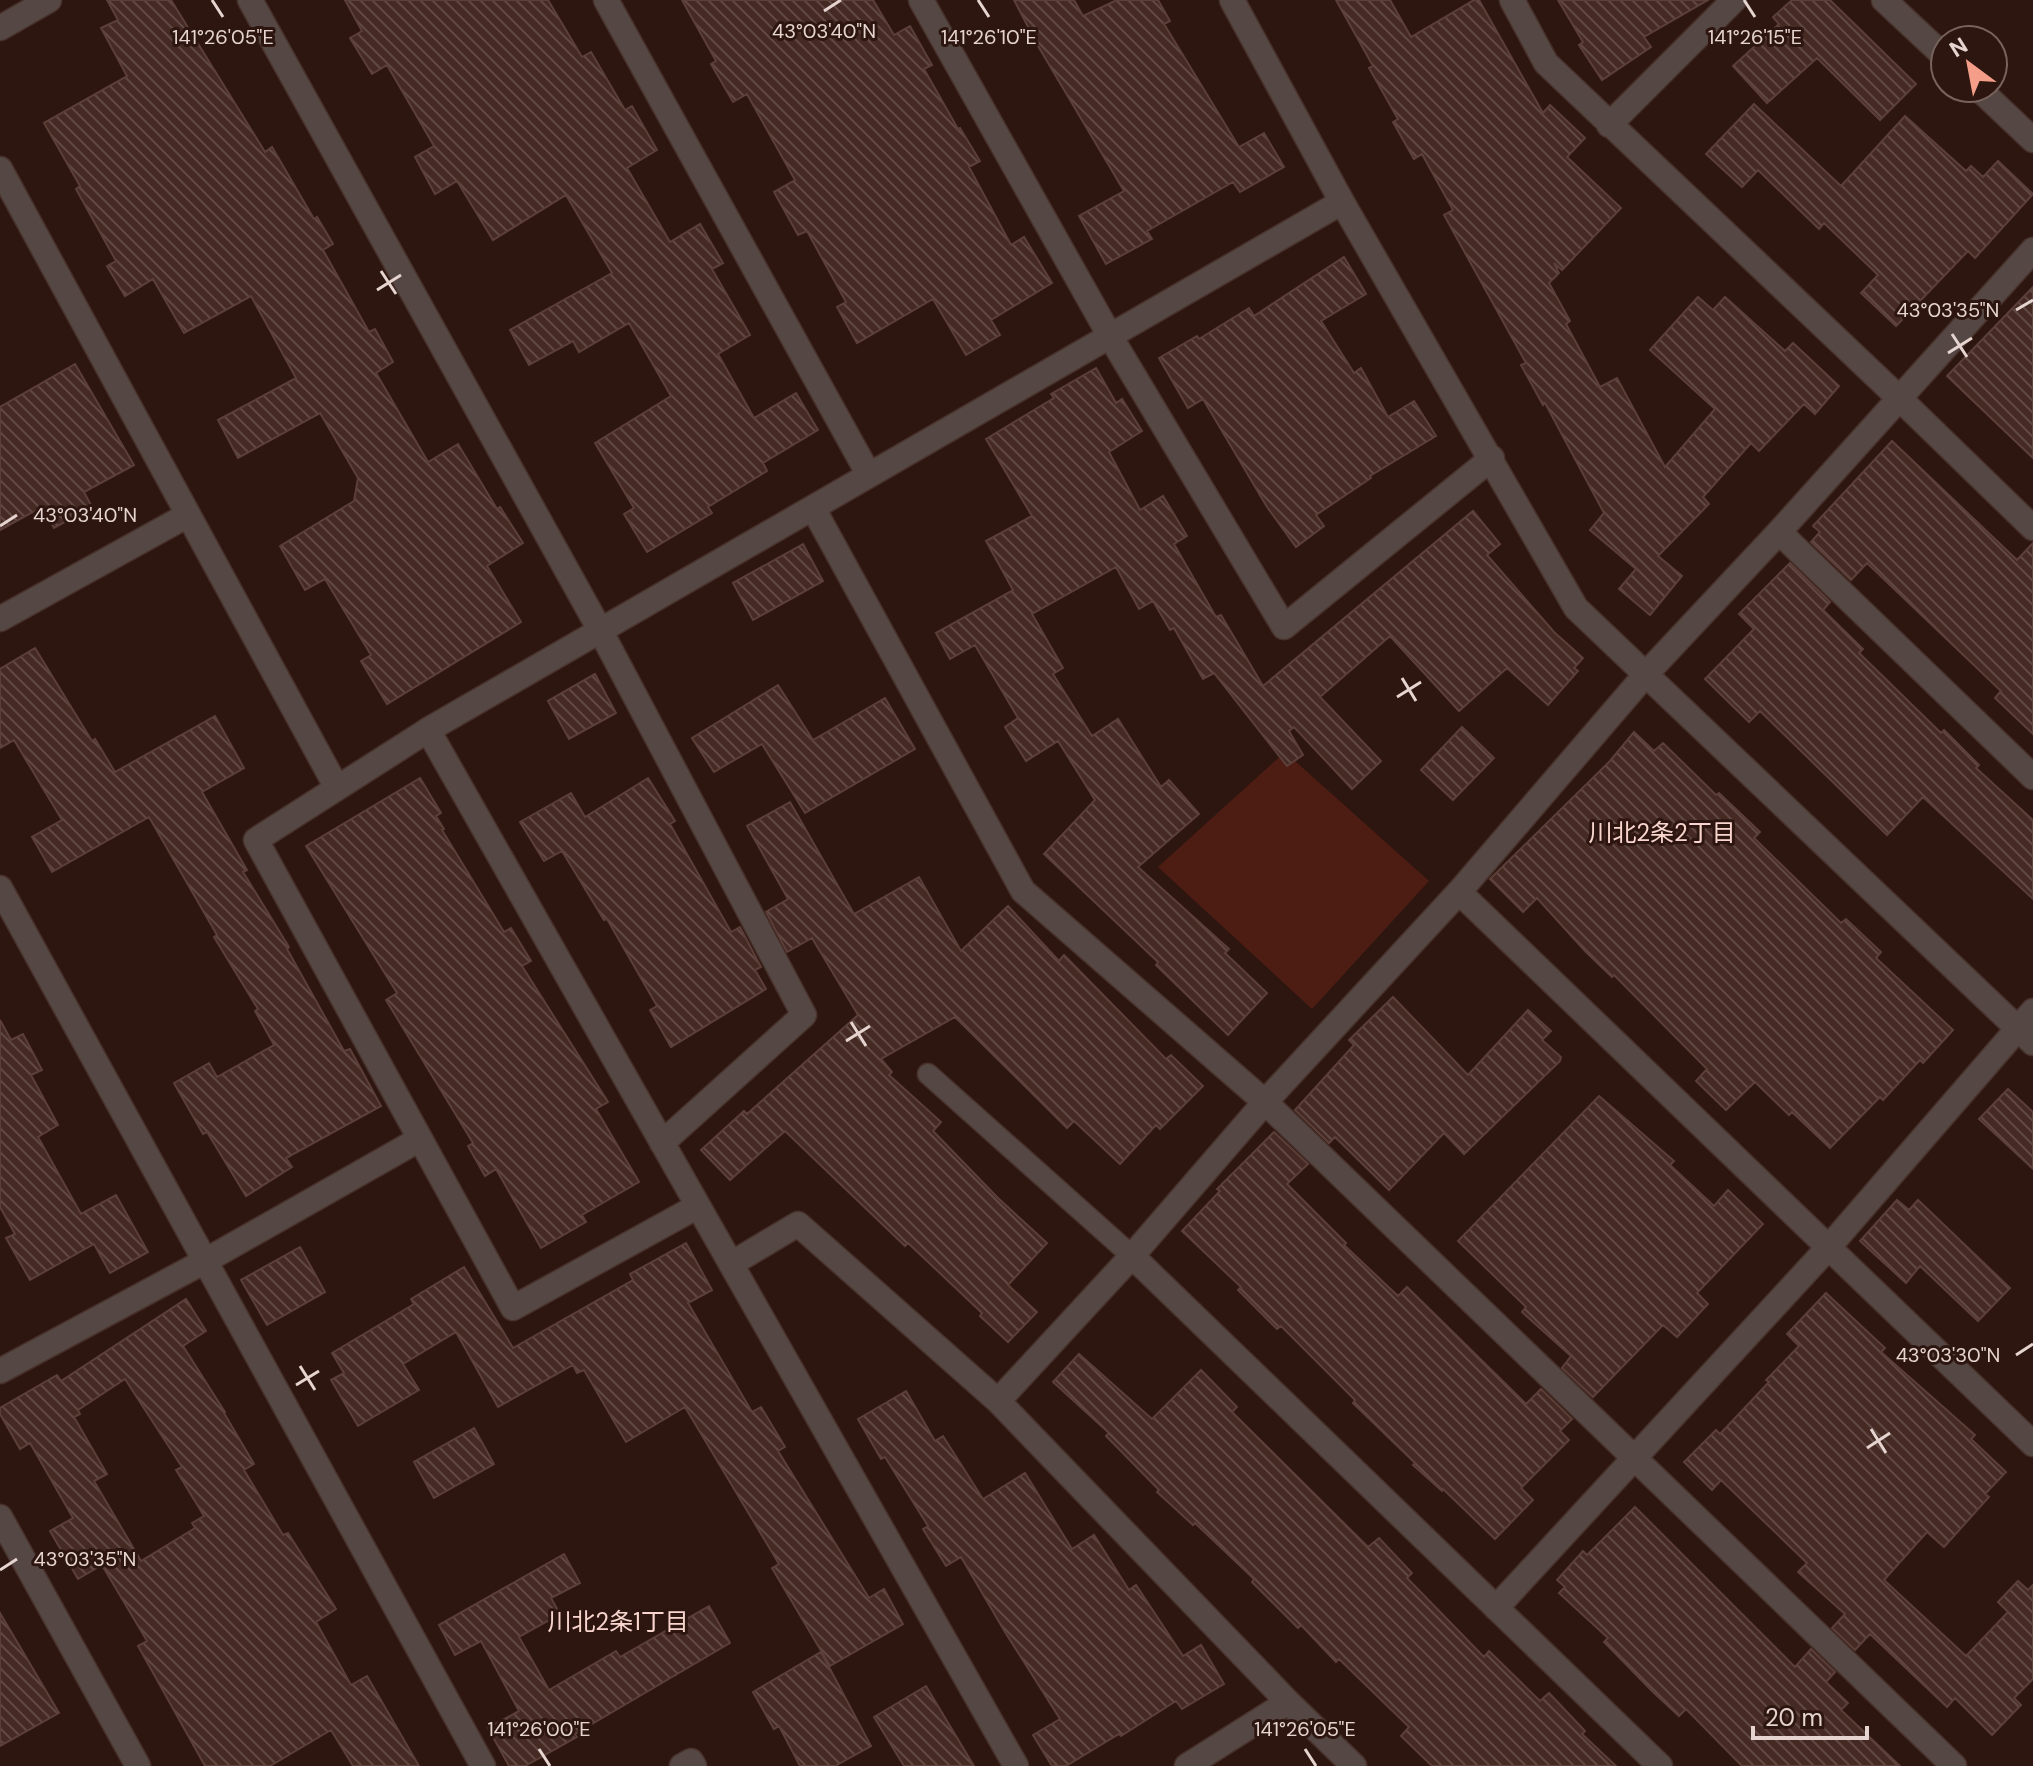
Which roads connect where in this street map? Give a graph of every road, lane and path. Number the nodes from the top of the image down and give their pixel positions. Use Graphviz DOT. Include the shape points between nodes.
graph roads {
  1 [pos="49,0"];
  2 [pos="250,0"];
  3 [pos="606,0"];
  4 [pos="921,0"];
  5 [pos="1232,0"];
  6 [pos="1512,0"];
  7 [pos="1734,0"];
  8 [pos="1884,0"];
  9 [pos="0,28"];
  10 [pos="1929,42"];
  11 [pos="1995,104"];
  12 [pos="1609,125"];
  13 [pos="2033,140"];
  14 [pos="0,169"];
  15 [pos="1342,202"];
  16 [pos="2033,250"];
  17 [pos="1110,336"];
  18 [pos="1899,398"];
  19 [pos="1492,458"];
  20 [pos="869,475"];
  21 [pos="813,508"];
  22 [pos="188,515"];
  23 [pos="2033,528"];
  24 [pos="1779,532"];
  25 [pos="0,619"];
  26 [pos="600,630"];
  27 [pos="1646,674"];
  28 [pos="428,730"];
  29 [pos="2033,777"];
  30 [pos="337,788"];
  31 [pos="0,888"];
  32 [pos="1459,892"];
  33 [pos="2028,1027"];
  34 [pos="928,1074"];
  35 [pos="1265,1102"];
  36 [pos="420,1139"];
  37 [pos="662,1143"];
  38 [pos="698,1206"];
  39 [pos="1828,1248"];
  40 [pos="1132,1256"];
  41 [pos="205,1261"];
  42 [pos="731,1264"];
  43 [pos="0,1371"];
  44 [pos="998,1401"];
  45 [pos="2033,1444"];
  46 [pos="1633,1458"];
  47 [pos="0,1517"];
  48 [pos="1496,1608"];
  49 [pos="1288,1702"];
  50 [pos="138,1766"];
  51 [pos="483,1766"];
  52 [pos="682,1766"];
  53 [pos="694,1766"];
  54 [pos="1016,1766"];
  55 [pos="1187,1766"];
  56 [pos="1354,1766"];
  57 [pos="1660,1766"];
  58 [pos="1954,1766"];
  1 -- 9 [label="street"];
  2 -- 26 [label="street"];
  3 -- 20 [label="street"];
  4 -- 17 [label="street"];
  5 -- 15 [label="street"];
  6 -- 12 [label="street" via="1546,63"];
  7 -- 12 [label="street"];
  8 -- 10 [label="street"];
  11 -- 13 [label="street"];
  12 -- 18 [label="street"];
  14 -- 22 [label="street"];
  15 -- 17 [label="street"];
  15 -- 19 [label="street"];
  16 -- 18 [label="street"];
  17 -- 19 [label="street" via="1284,627"];
  17 -- 20 [label="street"];
  18 -- 23 [label="street"];
  18 -- 24 [label="street"];
  19 -- 27 [label="street" via="1576,608"];
  20 -- 21 [label="street"];
  21 -- 26 [label="street"];
  21 -- 35 [label="street" via="1023,891"];
  22 -- 25 [label="street"];
  22 -- 30 [label="street"];
  24 -- 27 [label="street"];
  24 -- 29 [label="street"];
  26 -- 28 [label="street"];
  26 -- 37 [label="street" via="804,1015"];
  27 -- 32 [label="street"];
  27 -- 33 [label="street"];
  28 -- 30 [label="street"];
  28 -- 37 [label="street"];
  30 -- 36 [label="street" via="256,840"];
  31 -- 41 [label="street"];
  32 -- 35 [label="street"];
  32 -- 39 [label="street"];
  33 -- 39 [label="street"];
  34 -- 40 [label="lane"];
  35 -- 40 [label="street"];
  35 -- 46 [label="street"];
  36 -- 38 [label="street" via="513,1308"];
  36 -- 41 [label="street"];
  37 -- 38 [label="street"];
  38 -- 42 [label="street"];
  39 -- 45 [label="street"];
  39 -- 46 [label="street"];
  40 -- 44 [label="street"];
  40 -- 48 [label="street"];
  41 -- 43 [label="street"];
  41 -- 51 [label="street"];
  42 -- 44 [label="street" via="798,1224"];
  42 -- 54 [label="street"];
  44 -- 49 [label="street"];
  46 -- 48 [label="street"];
  46 -- 58 [label="street"];
  47 -- 50 [label="street"];
  48 -- 57 [label="street"];
  49 -- 55 [label="street"];
  49 -- 56 [label="street"];
  52 -- 53 [label="street" via="691,1761"];
}
